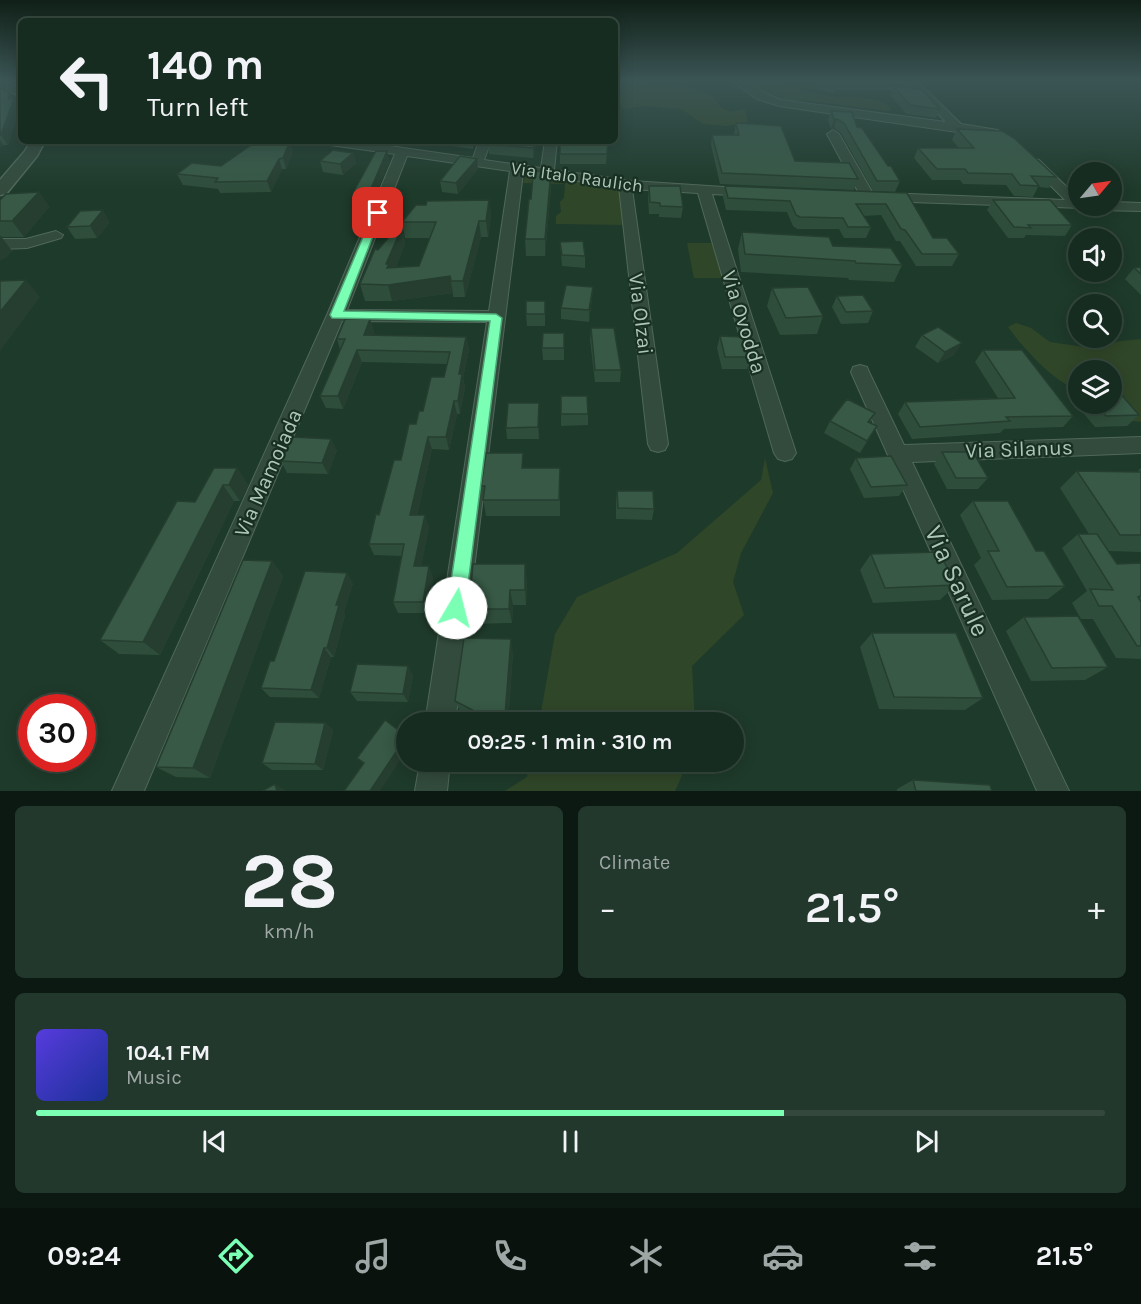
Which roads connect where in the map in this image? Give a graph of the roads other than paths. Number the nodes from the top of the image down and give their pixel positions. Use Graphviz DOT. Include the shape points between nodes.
graph roads {
  1 [pos="882,117"];
  2 [pos="947,117"];
  3 [pos="957,127"];
  4 [pos="833,134"];
  5 [pos="1008,139"];
  6 [pos="36,144"];
  7 [pos="360,144"];
  8 [pos="484,144"];
  9 [pos="551,144"];
  10 [pos="409,149"];
  11 [pos="1024,152"];
  12 [pos="477,163"];
  13 [pos="517,169"];
  14 [pos="546,174"];
  15 [pos="625,184"];
  16 [pos="0,190"];
  17 [pos="704,190"];
  18 [pos="766,193"];
  19 [pos="1068,195"];
  20 [pos="1068,205"];
  21 [pos="1122,207"];
  22 [pos="1141,207"];
  23 [pos="56,235"];
  24 [pos="0,244"];
  25 [pos="336,315"];
  26 [pos="496,318"];
  27 [pos="860,372"];
  28 [pos="658,444"];
  29 [pos="1141,444"];
  30 [pos="785,453"];
  31 [pos="897,454"];
  32 [pos="442,712"];
  33 [pos="434,772"];
  34 [pos="128,791"];
  35 [pos="431,791"];
  36 [pos="1053,791"];
  1 -- 3 [label="street"];
  2 -- 3 [label="street"];
  3 -- 5 [label="street"];
  4 -- 20 [label="street" via="862,196"];
  6 -- 16 [label="street"];
  7 -- 10 [label="street, Via Italo Raulich"];
  8 -- 12 [label="street"];
  9 -- 14 [label="street"];
  10 -- 12 [label="street, Via Italo Raulich"];
  10 -- 25 [label="street, Via Mamoiada"];
  11 -- 19 [label="street"];
  12 -- 13 [label="street, Via Italo Raulich"];
  13 -- 14 [label="street, Via Italo Raulich"];
  13 -- 26 [label="street"];
  14 -- 15 [label="street, Via Italo Raulich"];
  15 -- 17 [label="street, Via Italo Raulich"];
  15 -- 28 [label="street, Via Olzai"];
  17 -- 18 [label="street, Via Italo Raulich"];
  17 -- 30 [label="street, Via Ovodda"];
  21 -- 22 [label="street"];
  23 -- 24 [label="street" via="27,243"];
  25 -- 26 [label="street"];
  25 -- 34 [label="street, Via Mamoiada"];
  26 -- 32 [label="street"];
  27 -- 31 [label="street, Via Sarule"];
  29 -- 31 [label="street, Via Silanus"];
  31 -- 36 [label="street, Via Sarule"];
  33 -- 35 [label="street"];
}
